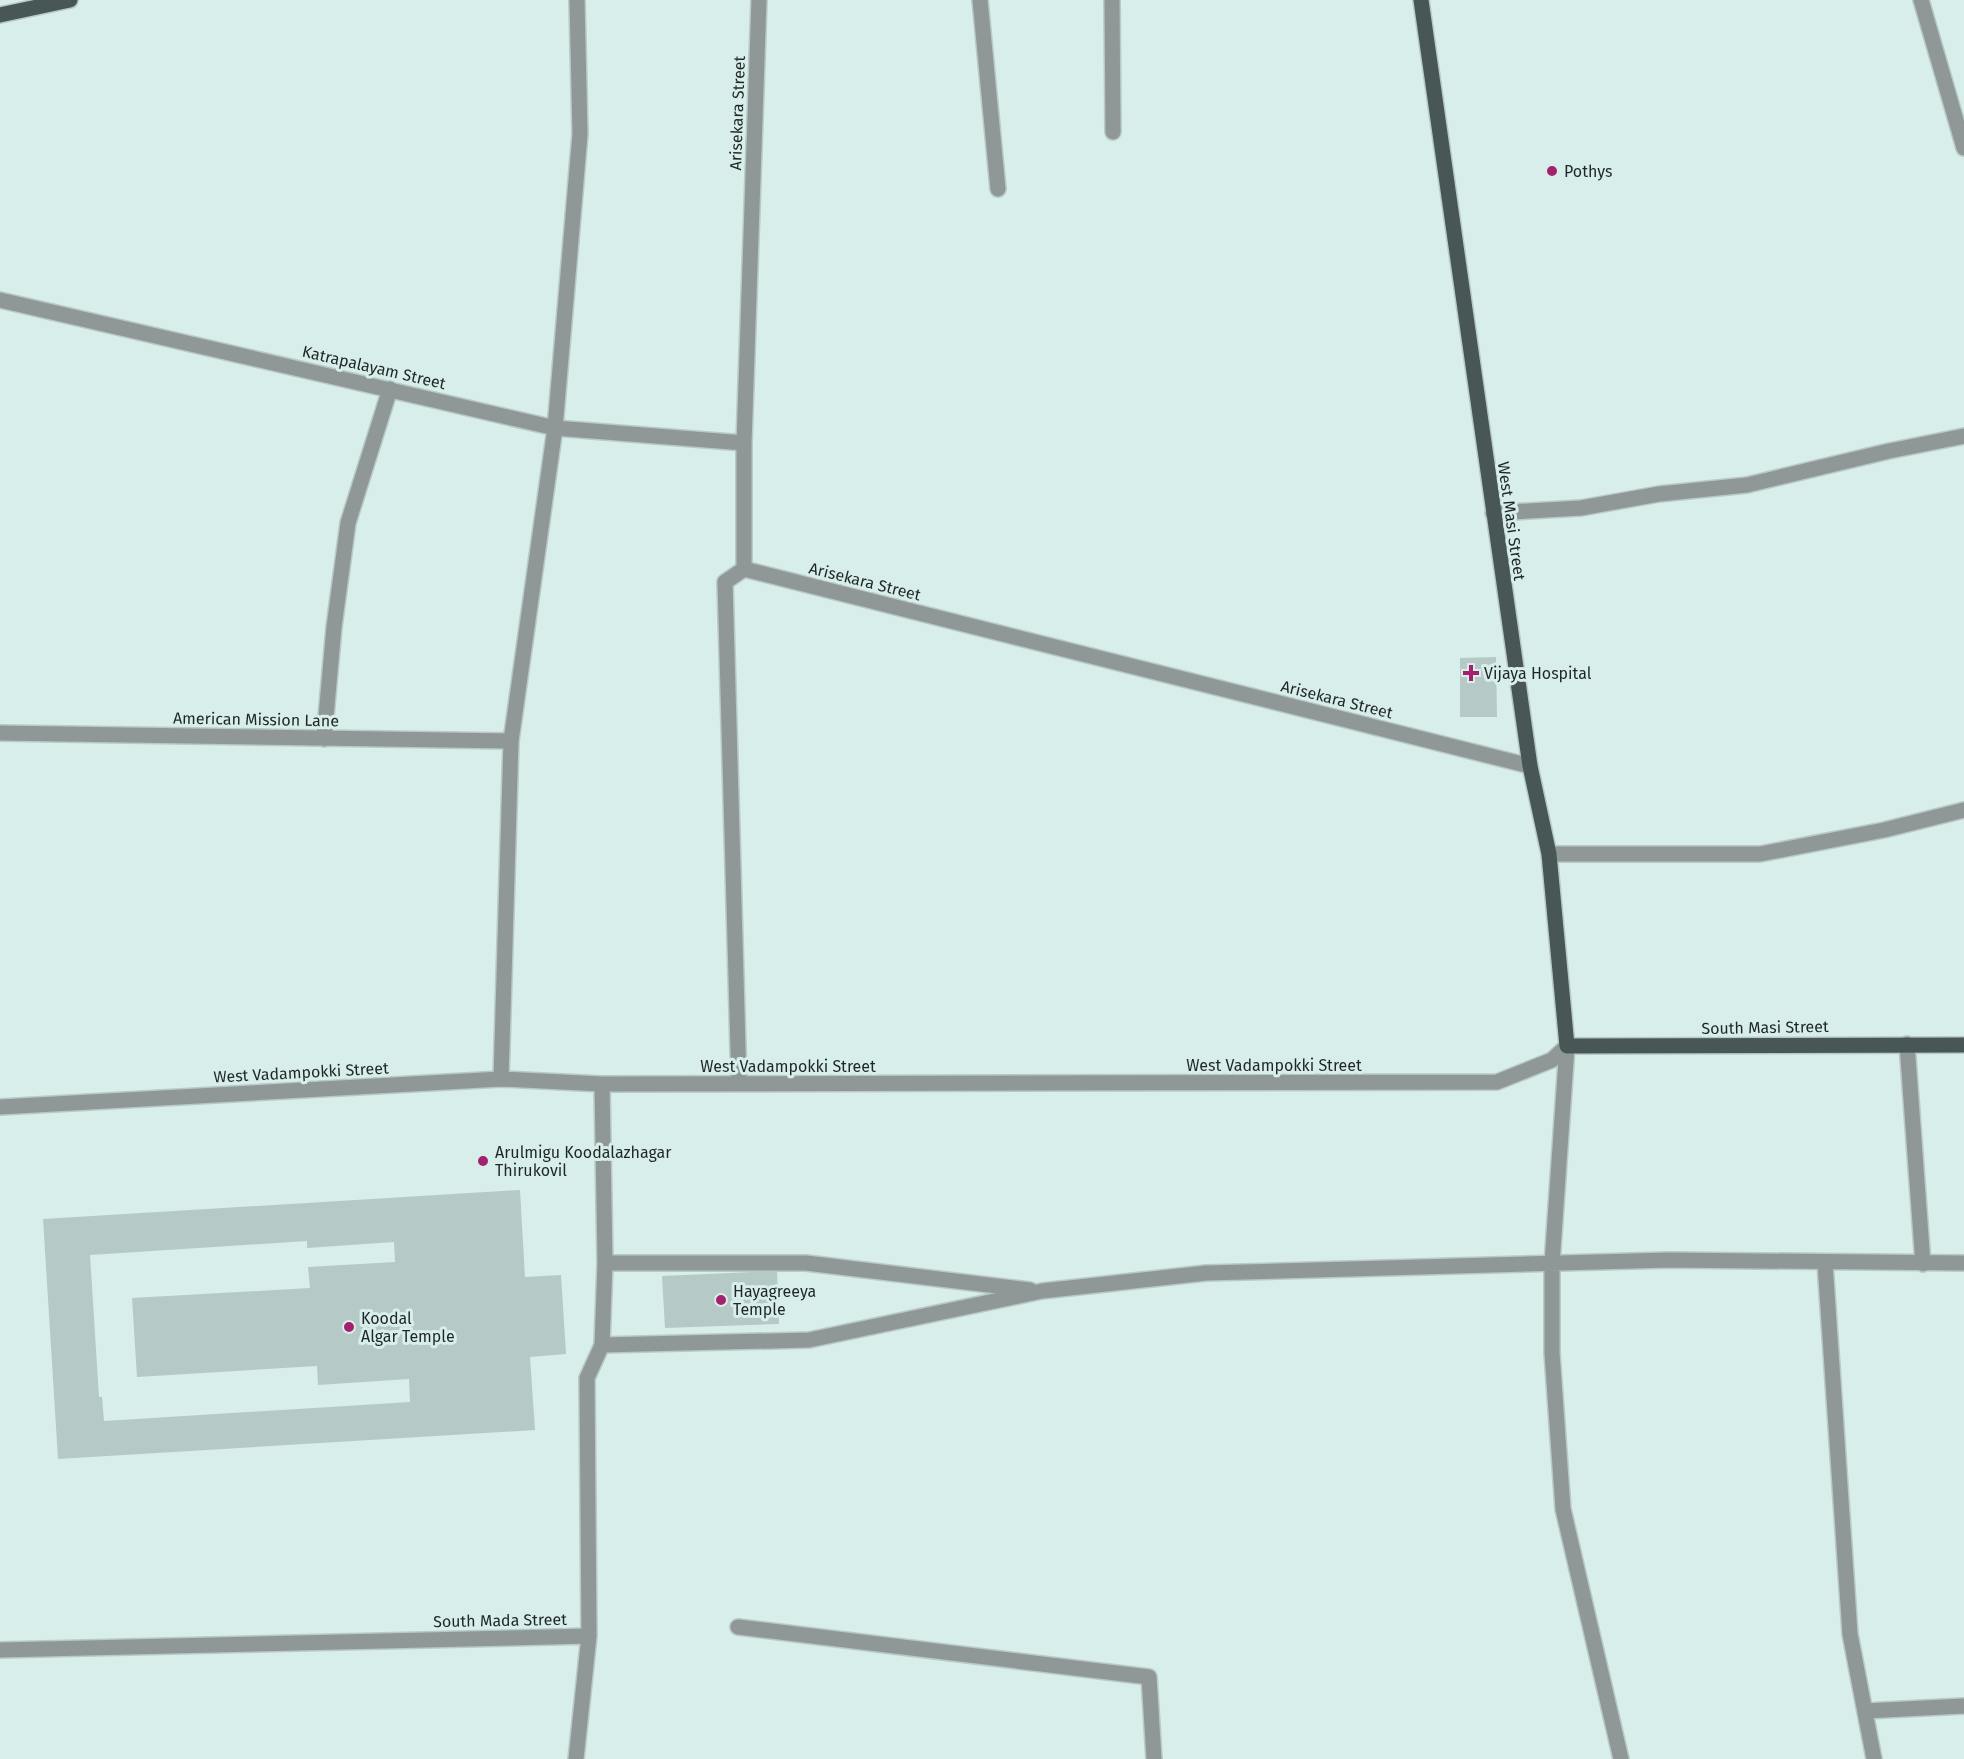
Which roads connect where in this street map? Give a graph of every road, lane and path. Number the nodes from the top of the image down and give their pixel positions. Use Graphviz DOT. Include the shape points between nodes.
graph roads {
  1 [pos="70,0"];
  2 [pos="577,0"];
  3 [pos="759,0"];
  4 [pos="980,0"];
  5 [pos="1112,0"];
  6 [pos="1421,0"];
  7 [pos="1921,0"];
  8 [pos="0,15"];
  9 [pos="1113,132"];
  10 [pos="1964,148"];
  11 [pos="998,189"];
  12 [pos="0,300"];
  13 [pos="390,389"];
  14 [pos="555,428"];
  15 [pos="1964,436"];
  16 [pos="744,443"];
  17 [pos="1493,513"];
  18 [pos="744,569"];
  19 [pos="0,733"];
  20 [pos="324,739"];
  21 [pos="511,741"];
  22 [pos="1530,766"];
  23 [pos="1964,810"];
  24 [pos="1549,854"];
  25 [pos="1907,1044"];
  26 [pos="1964,1045"];
  27 [pos="1567,1047"];
  28 [pos="501,1079"];
  29 [pos="602,1084"];
  30 [pos="739,1084"];
  31 [pos="0,1107"];
  32 [pos="605,1263"];
  33 [pos="1825,1263"];
  34 [pos="1964,1263"];
  35 [pos="1552,1264"];
  36 [pos="1923,1264"];
  37 [pos="1042,1291"];
  38 [pos="602,1345"];
  39 [pos="738,1627"];
  40 [pos="589,1636"];
  41 [pos="0,1650"];
  42 [pos="1964,1706"];
  43 [pos="1865,1711"];
  44 [pos="576,1759"];
  45 [pos="1154,1759"];
  46 [pos="1621,1759"];
  47 [pos="1874,1759"];
  1 -- 8 [label="main road"];
  2 -- 14 [label="street" via="580,134"];
  3 -- 16 [label="street, Arisekara Street"];
  4 -- 11 [label="street"];
  5 -- 9 [label="street"];
  6 -- 17 [label="main road, West Masi Street"];
  7 -- 10 [label="street"];
  12 -- 13 [label="street, Katrapalayam Street"];
  13 -- 14 [label="street, Katrapalayam Street"];
  13 -- 20 [label="street" via="348,523"];
  14 -- 16 [label="street, Katrapalayam Street"];
  14 -- 21 [label="street"];
  15 -- 17 [label="street" via="1747,485 1659,494 1581,508"];
  16 -- 18 [label="street, Arisekara Street"];
  17 -- 22 [label="main road, West Masi Street"];
  18 -- 22 [label="street, Arisekara Street"];
  18 -- 30 [label="street" via="725,582"];
  19 -- 20 [label="street, American Mission Lane"];
  20 -- 21 [label="street, American Mission Lane"];
  21 -- 28 [label="street"];
  22 -- 24 [label="main road, West Masi Street"];
  23 -- 24 [label="street" via="1761,854"];
  24 -- 27 [label="main road, West Masi Street"];
  25 -- 26 [label="main road, South Masi Street"];
  25 -- 27 [label="main road, South Masi Street"];
  25 -- 36 [label="street"];
  27 -- 30 [label="street, West Vadampokki Street" via="1552,1060 1497,1082"];
  27 -- 35 [label="street"];
  28 -- 29 [label="street, West Vadampokki Street"];
  28 -- 31 [label="street, West Vadampokki Street"];
  29 -- 30 [label="street, West Vadampokki Street"];
  29 -- 32 [label="street, South Mada Street"];
  32 -- 37 [label="street" via="806,1263"];
  32 -- 38 [label="street, South Mada Street"];
  33 -- 35 [label="street" via="1669,1260"];
  33 -- 36 [label="street"];
  33 -- 43 [label="street" via="1850,1634"];
  34 -- 36 [label="street"];
  35 -- 37 [label="street" via="1206,1273"];
  35 -- 46 [label="street" via="1552,1353 1563,1509"];
  37 -- 38 [label="street" via="809,1340"];
  38 -- 40 [label="street, South Mada Street" via="587,1378"];
  39 -- 45 [label="street" via="1149,1677"];
  40 -- 41 [label="street, South Mada Street"];
  40 -- 44 [label="street"];
  42 -- 43 [label="street"];
  43 -- 47 [label="street"];
}
